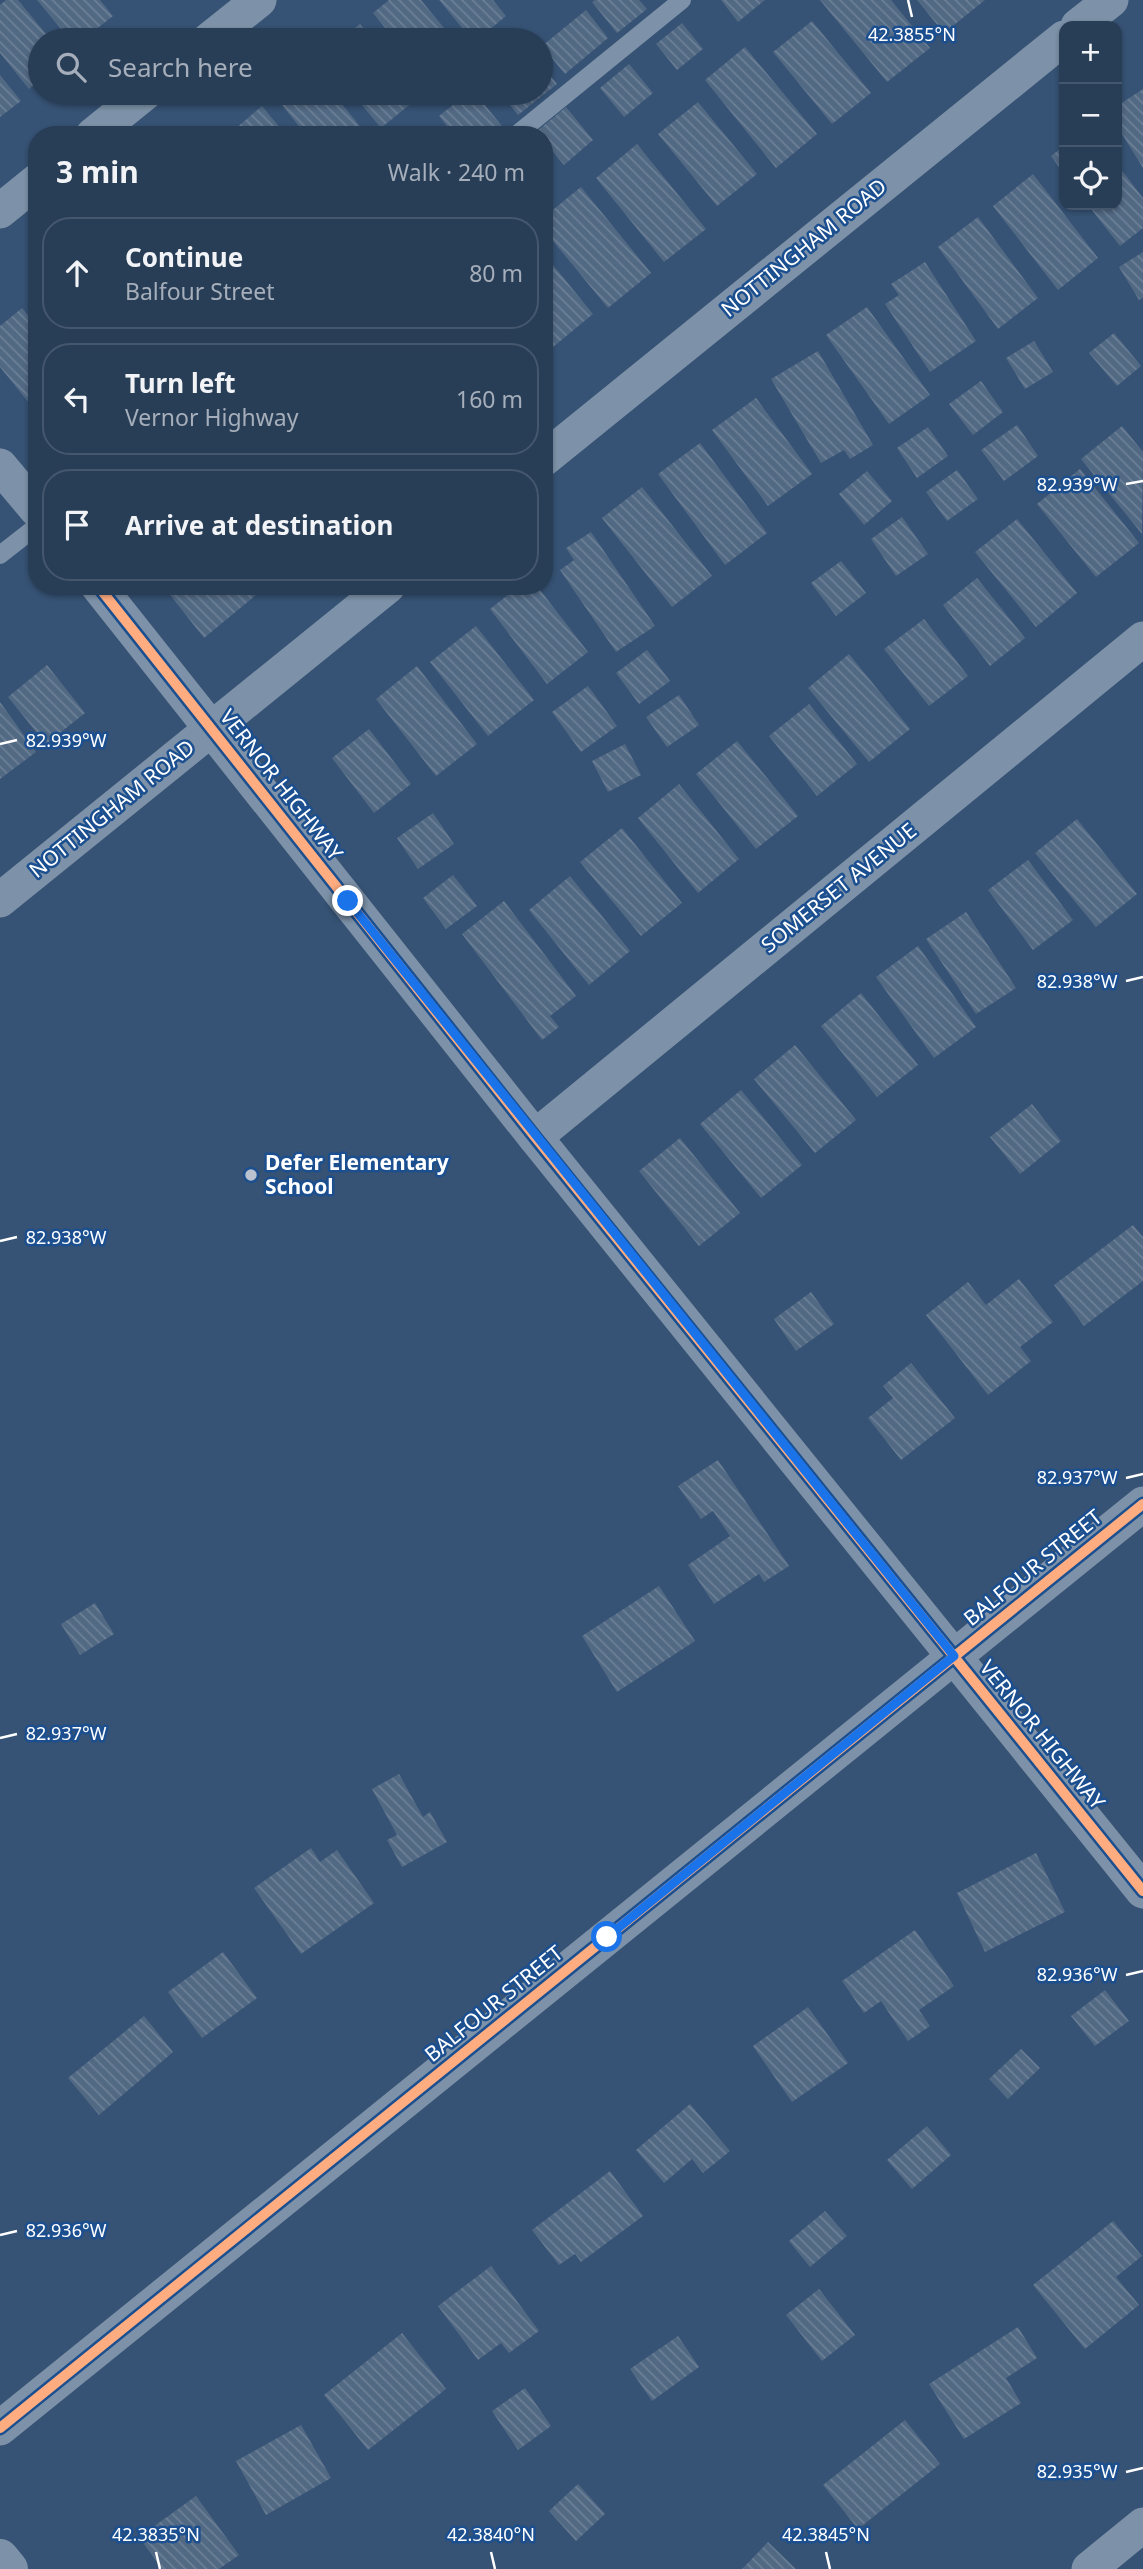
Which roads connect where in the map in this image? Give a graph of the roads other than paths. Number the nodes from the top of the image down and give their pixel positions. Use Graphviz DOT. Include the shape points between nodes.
graph roads {
  1 [pos="259,0"];
  2 [pos="682,0"];
  3 [pos="1111,0"];
  4 [pos="1084,21"];
  5 [pos="224,28"];
  6 [pos="1059,41"];
  7 [pos="130,105"];
  8 [pos="553,105"];
  9 [pos="553,105"];
  10 [pos="104,126"];
  11 [pos="527,126"];
  12 [pos="28,188"];
  13 [pos="0,211"];
  14 [pos="553,452"];
  15 [pos="0,466"];
  16 [pos="28,499"];
  17 [pos="28,533"];
  18 [pos="0,555"];
  19 [pos="105,595"];
  20 [pos="377,595"];
  21 [pos="1143,639"];
  22 [pos="212,729"];
  23 [pos="0,900"];
  24 [pos="535,1137"];
  25 [pos="1143,1504"];
  26 [pos="954,1656"];
  27 [pos="1143,1891"];
  28 [pos="0,2428"];
  29 [pos="1143,2525"];
  30 [pos="0,2558"];
  31 [pos="9,2569"];
  32 [pos="1089,2569"];
  1 -- 5 [label="street"];
  2 -- 9 [label="lane"];
  3 -- 4 [label="street"];
  6 -- 14 [label="street, NOTTINGHAM ROAD"];
  7 -- 10 [label="street"];
  8 -- 11 [label="lane"];
  12 -- 13 [label="street"];
  15 -- 16 [label="street"];
  17 -- 18 [label="lane"];
  19 -- 22 [label="street, VERNOR HIGHWAY"];
  20 -- 22 [label="street, NOTTINGHAM ROAD"];
  21 -- 24 [label="street, SOMERSET AVENUE"];
  22 -- 23 [label="street, NOTTINGHAM ROAD"];
  22 -- 24 [label="street, VERNOR HIGHWAY"];
  24 -- 26 [label="street, VERNOR HIGHWAY"];
  25 -- 26 [label="street, BALFOUR STREET"];
  26 -- 27 [label="street, VERNOR HIGHWAY"];
  26 -- 28 [label="street, BALFOUR STREET"];
  29 -- 32 [label="street"];
  30 -- 31 [label="street"];
}
